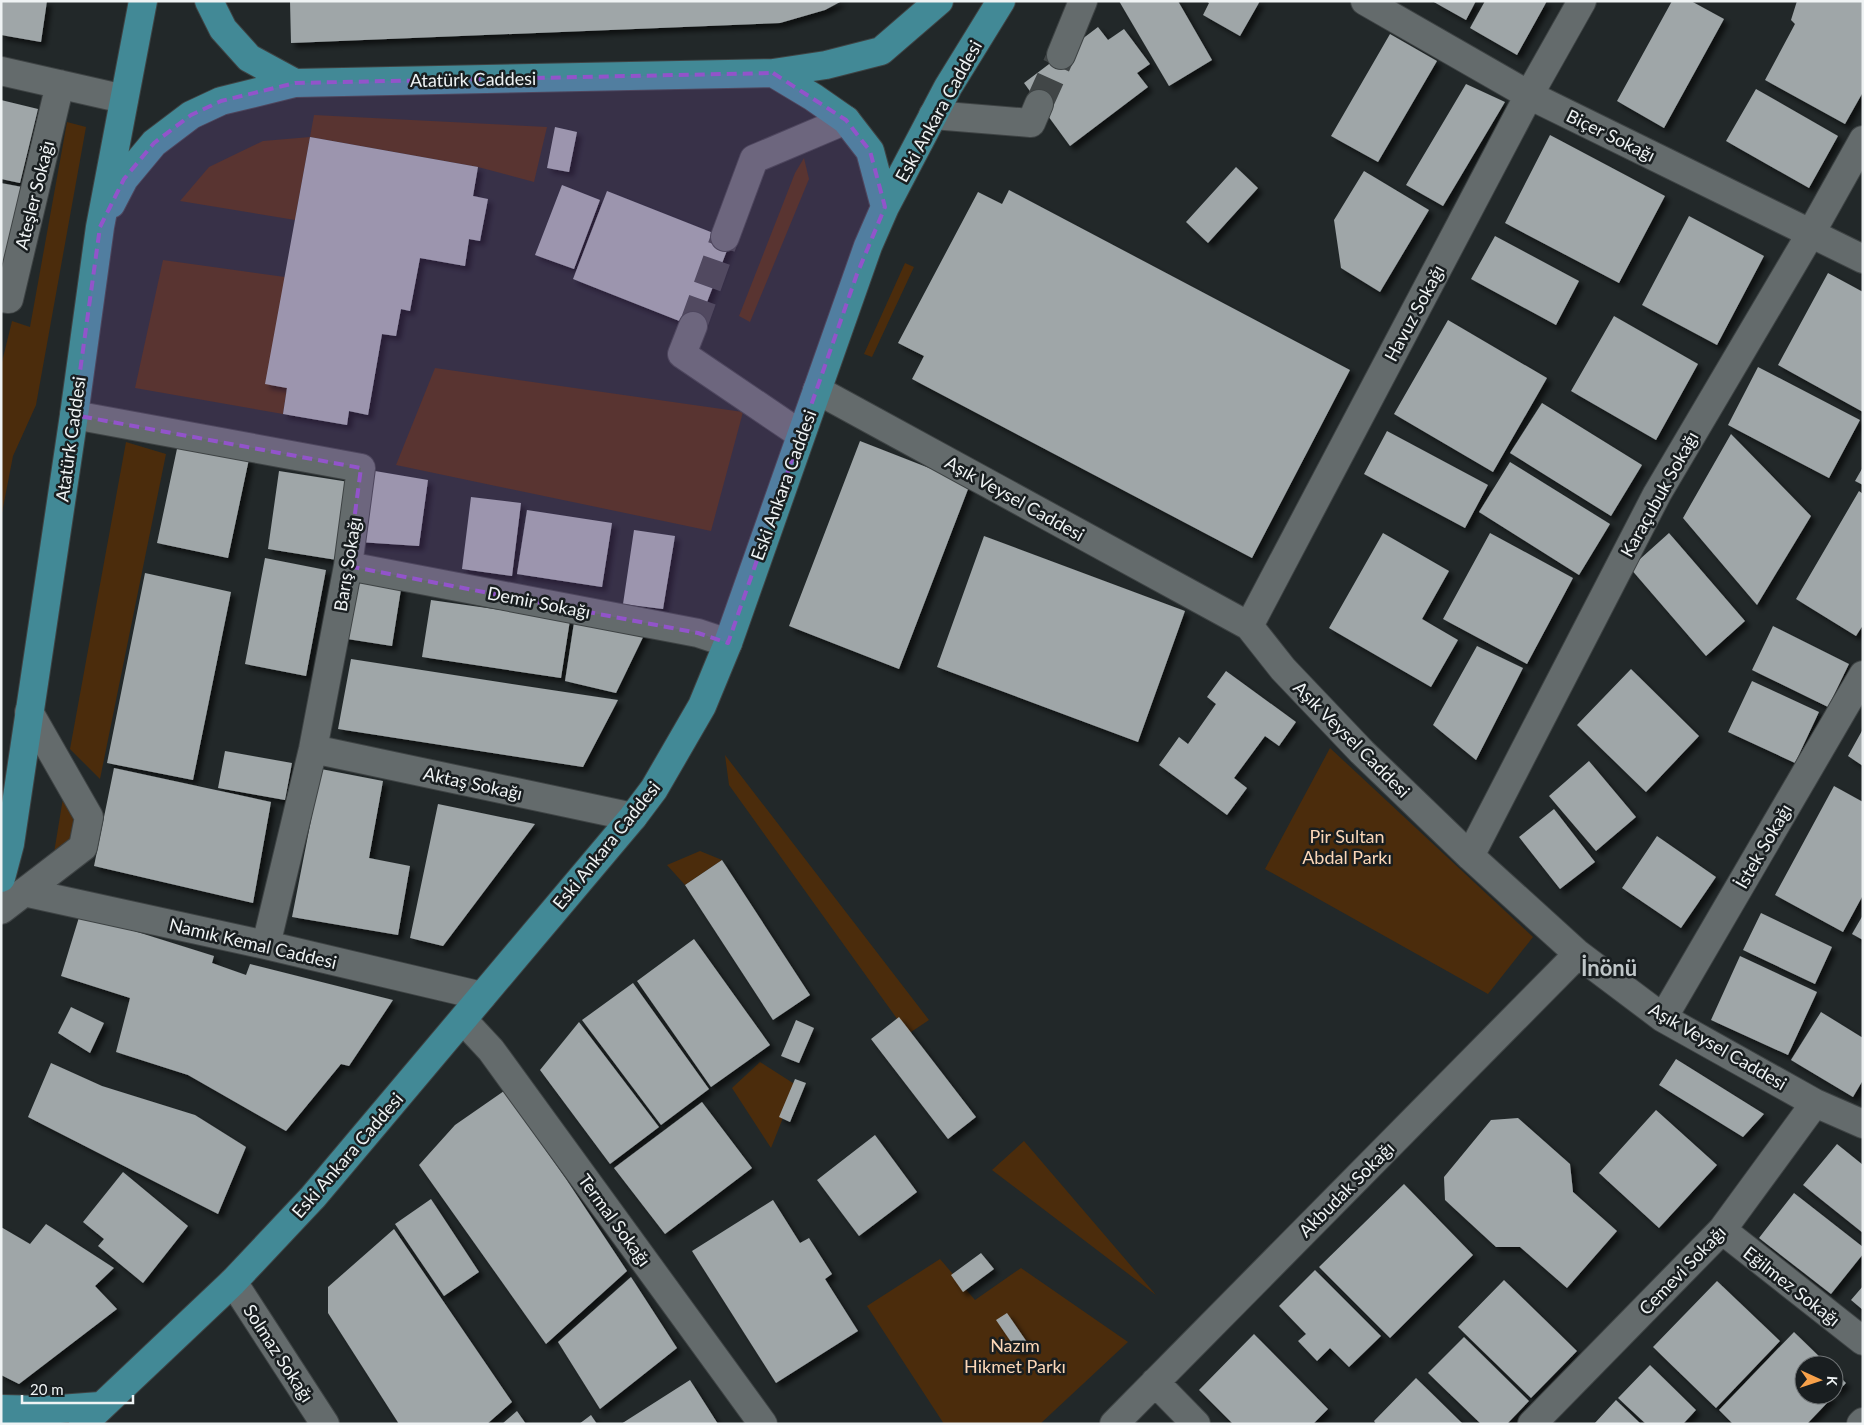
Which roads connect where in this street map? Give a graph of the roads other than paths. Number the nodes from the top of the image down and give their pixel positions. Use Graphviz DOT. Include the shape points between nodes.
graph roads {
  1 [pos="143,1"];
  2 [pos="209,1"];
  3 [pos="939,1"];
  4 [pos="1001,1"];
  5 [pos="1083,1"];
  6 [pos="1365,1"];
  7 [pos="1582,1"];
  8 [pos="1061,55"];
  9 [pos="1,71"];
  10 [pos="773,74"];
  11 [pos="295,83"];
  12 [pos="60,84"];
  13 [pos="1529,95"];
  14 [pos="124,100"];
  15 [pos="1039,104"];
  16 [pos="933,115"];
  17 [pos="846,120"];
  18 [pos="1863,140"];
  19 [pos="885,207"];
  20 [pos="100,227"];
  21 [pos="1811,233"];
  22 [pos="725,237"];
  23 [pos="1863,259"];
  24 [pos="1,298"];
  25 [pos="692,326"];
  26 [pos="817,390"];
  27 [pos="74,415"];
  28 [pos="800,434"];
  29 [pos="348,566"];
  30 [pos="1249,626"];
  31 [pos="728,643"];
  32 [pos="1863,675"];
  33 [pos="29,712"];
  34 [pos="313,749"];
  35 [pos="633,817"];
  36 [pos="6,849"];
  37 [pos="1470,856"];
  38 [pos="1,878"];
  39 [pos="24,892"];
  40 [pos="1,910"];
  41 [pos="266,944"];
  42 [pos="1578,954"];
  43 [pos="482,996"];
  44 [pos="1663,1018"];
  45 [pos="463,1020"];
  46 [pos="1814,1103"];
  47 [pos="1863,1124"];
  48 [pos="1722,1230"];
  49 [pos="233,1282"];
  50 [pos="1863,1341"];
  51 [pos="1155,1382"];
  52 [pos="1,1408"];
  53 [pos="91,1415"];
  54 [pos="325,1424"];
  55 [pos="763,1424"];
  56 [pos="1114,1424"];
  57 [pos="1196,1424"];
  58 [pos="1532,1424"];
  1 -- 14 [label="main road, Atatürk Caddesi"];
  2 -- 11 [label="main road, Atatürk Caddesi" via="223,29 249,58"];
  3 -- 10 [label="main road" via="881,50 826,65"];
  4 -- 16 [label="main road, Eski Ankara Caddesi"];
  5 -- 8 [label="street"];
  6 -- 13 [label="street, Biçer Sokağı"];
  7 -- 13 [label="street, Havuz Sokağı"];
  9 -- 12 [label="street"];
  10 -- 11 [label="main road, Atatürk Caddesi"];
  10 -- 17 [label="main road"];
  11 -- 20 [label="main road" via="221,101 191,115 154,143 124,179"];
  12 -- 14 [label="street"];
  12 -- 24 [label="street, Ateşler Sokağı" via="8,299"];
  13 -- 21 [label="street, Biçer Sokağı"];
  13 -- 30 [label="street, Havuz Sokağı"];
  14 -- 20 [label="main road, Atatürk Caddesi"];
  15 -- 16 [label="street" via="1031,123"];
  16 -- 19 [label="main road, Eski Ankara Caddesi"];
  17 -- 19 [label="main road" via="870,151"];
  17 -- 22 [label="street" via="754,159"];
  18 -- 21 [label="street, Karaçubuk Sokağı"];
  19 -- 26 [label="main road, Eski Ankara Caddesi"];
  20 -- 27 [label="main road, Atatürk Caddesi"];
  21 -- 23 [label="street, Biçer Sokağı"];
  21 -- 37 [label="street, Karaçubuk Sokağı" via="1657,494"];
  25 -- 28 [label="street" via="682,354"];
  26 -- 28 [label="main road, Eski Ankara Caddesi"];
  26 -- 30 [label="street, Aşık Veysel Caddesi"];
  27 -- 29 [label="street, Barış Sokağı" via="361,468"];
  27 -- 33 [label="main road, Atatürk Caddesi"];
  28 -- 31 [label="main road, Eski Ankara Caddesi"];
  29 -- 31 [label="street, Demir Sokağı" via="698,633"];
  29 -- 34 [label="street, Barış Sokağı"];
  30 -- 37 [label="street, Aşık Veysel Caddesi" via="1318,706"];
  31 -- 35 [label="main road, Eski Ankara Caddesi" via="702,706 654,789"];
  32 -- 44 [label="street, İstek Sokağı"];
  33 -- 36 [label="main road, Atatürk Caddesi"];
  33 -- 39 [label="street" via="88,817 83,847"];
  34 -- 35 [label="street, Aktaş Sokağı"];
  34 -- 41 [label="street, Barış Sokağı"];
  35 -- 43 [label="main road, Eski Ankara Caddesi"];
  36 -- 38 [label="main road, Atatürk Caddesi"];
  37 -- 42 [label="street, Aşık Veysel Caddesi"];
  39 -- 40 [label="street"];
  39 -- 41 [label="street, Namık Kemal Caddesi"];
  41 -- 43 [label="street, Namık Kemal Caddesi"];
  42 -- 44 [label="street, Aşık Veysel Caddesi"];
  42 -- 51 [label="street, Akbudak Sokağı"];
  43 -- 45 [label="main road, Eski Ankara Caddesi"];
  44 -- 46 [label="street, Aşık Veysel Caddesi"];
  45 -- 49 [label="main road, Eski Ankara Caddesi" via="312,1197"];
  45 -- 55 [label="street, Termal Sokağı" via="490,1050"];
  46 -- 47 [label="street, Aşık Veysel Caddesi"];
  46 -- 48 [label="street, Cemevi Sokağı"];
  48 -- 50 [label="street, Eğilmez Sokağı"];
  48 -- 58 [label="street, Cemevi Sokağı"];
  49 -- 53 [label="main road, Eski Ankara Caddesi"];
  49 -- 54 [label="street, Solmaz Sokağı"];
  51 -- 56 [label="street, Akbudak Sokağı"];
  51 -- 57 [label="street"];
  52 -- 53 [label="main road"];
}
